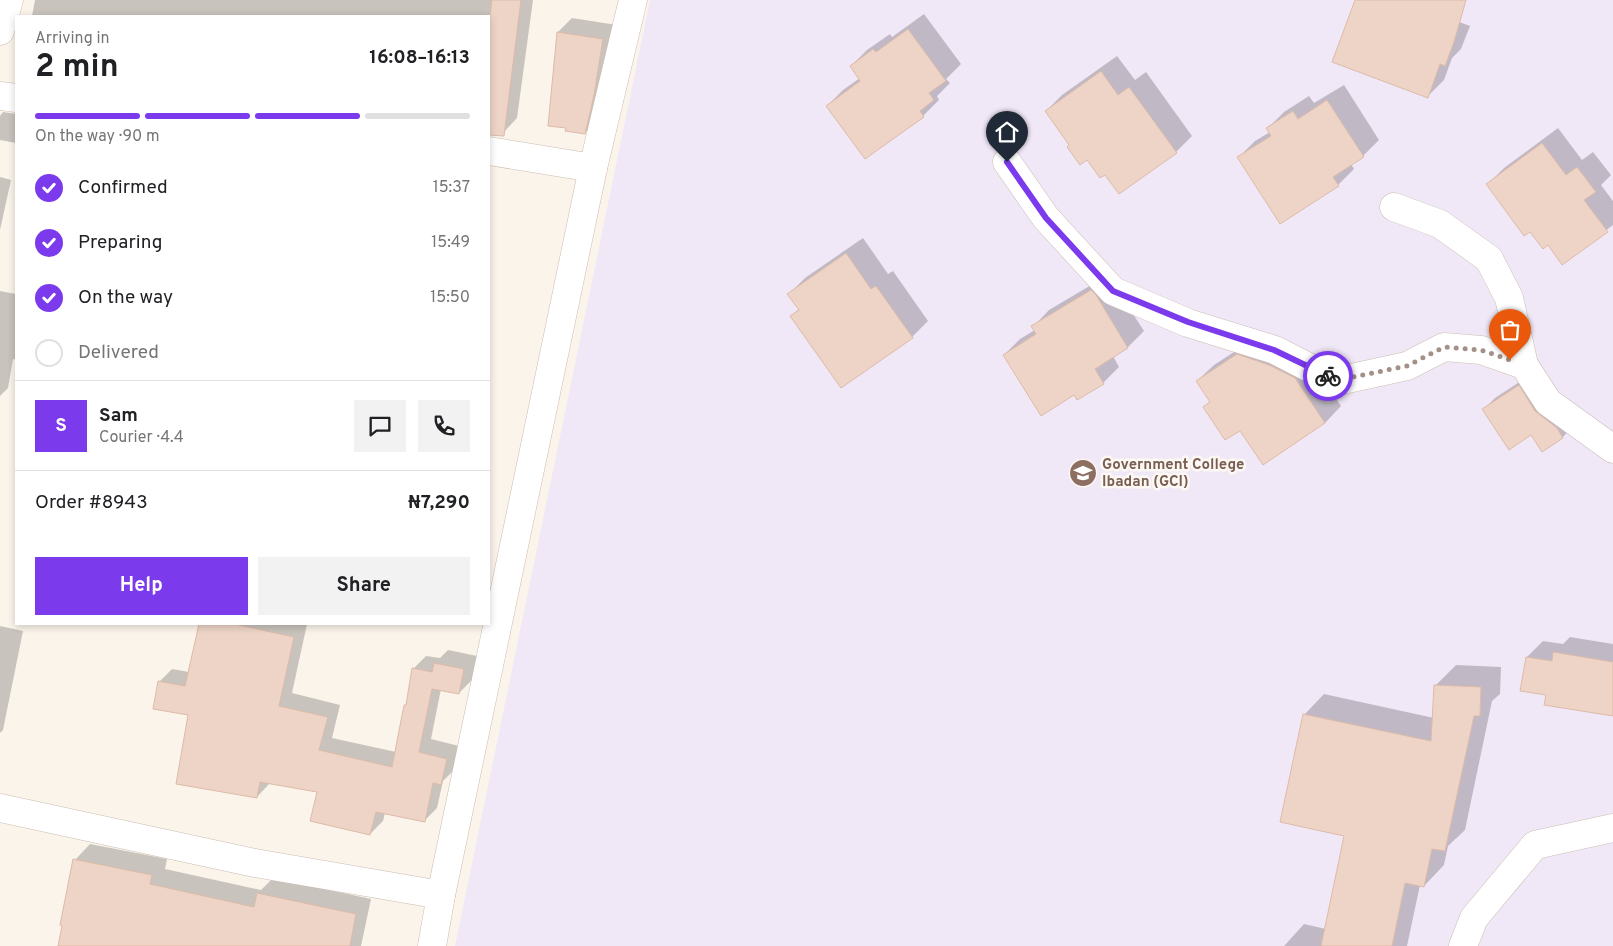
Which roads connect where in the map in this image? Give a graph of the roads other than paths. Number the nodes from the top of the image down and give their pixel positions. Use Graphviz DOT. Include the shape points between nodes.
graph roads {
  1 [pos="9,0"];
  2 [pos="633,0"];
  3 [pos="0,32"];
  4 [pos="0,96"];
  5 [pos="15,98"];
  6 [pos="490,151"];
  7 [pos="1007,162"];
  8 [pos="593,168"];
  9 [pos="1394,207"];
  10 [pos="1524,365"];
  11 [pos="1613,449"];
  12 [pos="0,808"];
  13 [pos="1613,828"];
  14 [pos="441,895"];
  15 [pos="432,946"];
  16 [pos="1463,946"];
  1 -- 3 [label="street"];
  2 -- 8 [label="street"];
  4 -- 5 [label="street"];
  6 -- 8 [label="street"];
  7 -- 10 [label="street" via="1046,218 1113,291 1188,322 1274,350 1338,380 1407,366 1444,347 1481,350"];
  8 -- 14 [label="street"];
  9 -- 10 [label="street" via="1440,224 1489,259 1510,298"];
  10 -- 11 [label="street" via="1548,402"];
  12 -- 14 [label="street" via="255,863"];
  13 -- 16 [label="street" via="1535,845 1474,918"];
  14 -- 15 [label="street"];
}
